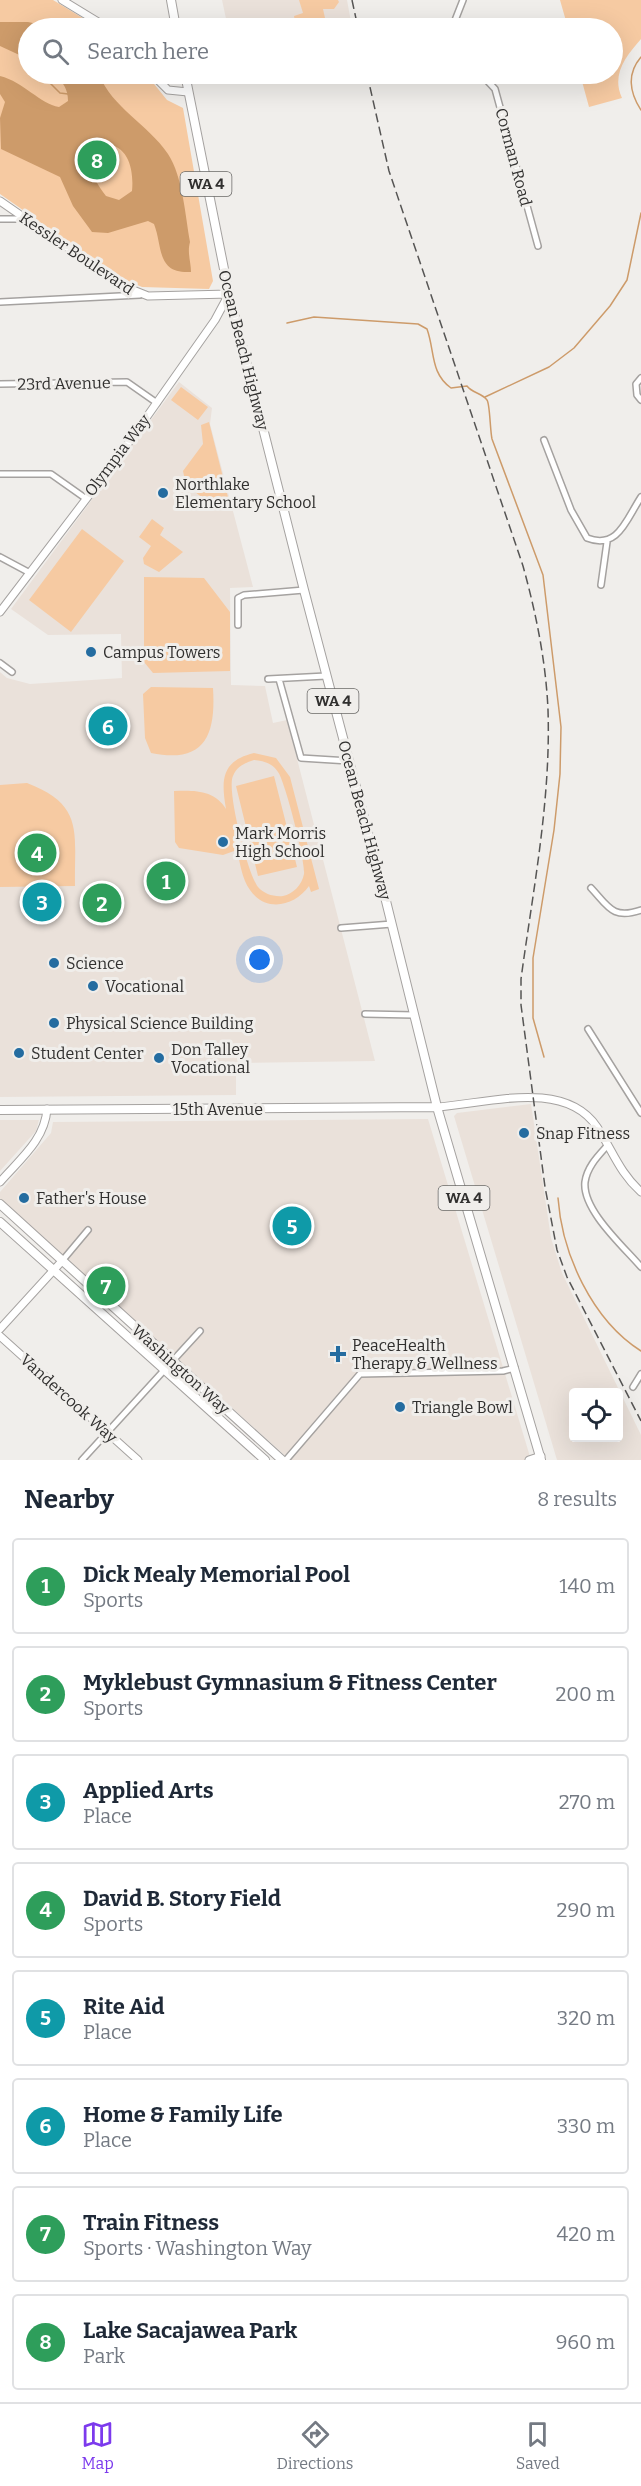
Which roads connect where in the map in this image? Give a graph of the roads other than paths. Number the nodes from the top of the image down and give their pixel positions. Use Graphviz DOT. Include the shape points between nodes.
graph roads {
  1 [pos="62,0"];
  2 [pos="171,0"];
  3 [pos="463,0"];
  4 [pos="92,18"];
  5 [pos="174,18"];
  6 [pos="456,18"];
  7 [pos="162,84"];
  8 [pos="187,84"];
  9 [pos="490,84"];
  10 [pos="188,93"];
  11 [pos="0,201"];
  12 [pos="0,219"];
  13 [pos="28,219"];
  14 [pos="538,246"];
  15 [pos="228,294"];
  16 [pos="140,295"];
  17 [pos="0,302"];
  18 [pos="641,378"];
  19 [pos="0,384"];
  20 [pos="641,400"];
  21 [pos="157,402"];
  22 [pos="544,440"];
  23 [pos="0,474"];
  24 [pos="641,497"];
  25 [pos="86,498"];
  26 [pos="607,542"];
  27 [pos="0,557"];
  28 [pos="30,573"];
  29 [pos="601,585"];
  30 [pos="304,590"];
  31 [pos="0,612"];
  32 [pos="238,625"];
  33 [pos="0,663"];
  34 [pos="12,672"];
  35 [pos="326,676"];
  36 [pos="268,679"];
  37 [pos="279,679"];
  38 [pos="349,761"];
  39 [pos="591,888"];
  40 [pos="641,910"];
  41 [pos="392,924"];
  42 [pos="341,928"];
  43 [pos="365,1014"];
  44 [pos="414,1015"];
  45 [pos="588,1029"];
  46 [pos="437,1107"];
  47 [pos="47,1109"];
  48 [pos="0,1110"];
  49 [pos="641,1113"];
  50 [pos="607,1146"];
  51 [pos="0,1182"];
  52 [pos="641,1192"];
  53 [pos="0,1204"];
  54 [pos="0,1222"];
  55 [pos="88,1230"];
  56 [pos="62,1261"];
  57 [pos="641,1267"];
  58 [pos="54,1270"];
  59 [pos="0,1329"];
  60 [pos="200,1331"];
  61 [pos="0,1336"];
  62 [pos="172,1361"];
  63 [pos="515,1368"];
  64 [pos="165,1370"];
  65 [pos="641,1374"];
  66 [pos="633,1387"];
  67 [pos="109,1433"];
  68 [pos="542,1459"];
  69 [pos="82,1460"];
  70 [pos="138,1460"];
  71 [pos="265,1460"];
  72 [pos="284,1460"];
  73 [pos="529,1460"];
  1 -- 4 [label="street"];
  2 -- 5 [label="main road"];
  3 -- 6 [label="street"];
  7 -- 10 [label="street" via="168,90"];
  8 -- 10 [label="main road, Ocean Beach Highway / WA 4"];
  9 -- 14 [label="street, Corman Road" via="495,89"];
  10 -- 15 [label="main road, Ocean Beach Highway / WA 4"];
  11 -- 13 [label="street, Kessler Boulevard"];
  12 -- 13 [label="street"];
  13 -- 16 [label="street, Kessler Boulevard"];
  15 -- 16 [label="street, Kessler Boulevard"];
  15 -- 21 [label="street, Olympia Way" via="215,320"];
  15 -- 30 [label="main road, Ocean Beach Highway / WA 4"];
  16 -- 17 [label="street"];
  18 -- 20 [label="street" via="636,384"];
  19 -- 21 [label="street, 23rd Avenue" via="127,382"];
  21 -- 25 [label="street, Olympia Way"];
  22 -- 26 [label="street" via="586,538"];
  23 -- 25 [label="street" via="51,474"];
  24 -- 26 [label="street" via="614,538"];
  25 -- 28 [label="street, Olympia Way"];
  26 -- 29 [label="street"];
  27 -- 28 [label="street"];
  28 -- 31 [label="street, Olympia Way"];
  30 -- 32 [label="street" via="238,598"];
  30 -- 35 [label="main road, Ocean Beach Highway / WA 4"];
  33 -- 34 [label="street"];
  35 -- 37 [label="street"];
  35 -- 38 [label="main road, Ocean Beach Highway / WA 4"];
  36 -- 37 [label="street"];
  37 -- 38 [label="street" via="298,754 305,760"];
  38 -- 41 [label="main road, Ocean Beach Highway / WA 4"];
  39 -- 40 [label="street" via="615,913"];
  41 -- 42 [label="street"];
  41 -- 44 [label="main road, Ocean Beach Highway / WA 4"];
  43 -- 44 [label="street"];
  44 -- 46 [label="main road, Ocean Beach Highway / WA 4"];
  45 -- 49 [label="street"];
  46 -- 47 [label="main road, 15th Avenue"];
  46 -- 50 [label="street" via="534,1097 558,1101 580,1108"];
  46 -- 63 [label="main road, Ocean Beach Highway / WA 4"];
  47 -- 48 [label="main road, 15th Avenue"];
  47 -- 51 [label="street" via="41,1135"];
  50 -- 52 [label="street" via="625,1177"];
  50 -- 57 [label="street" via="591,1164 585,1182 588,1198 614,1238"];
  53 -- 56 [label="main road, Washington Way"];
  54 -- 58 [label="main road, Washington Way"];
  55 -- 56 [label="street"];
  56 -- 58 [label="street"];
  56 -- 62 [label="main road, Washington Way"];
  58 -- 59 [label="street"];
  58 -- 64 [label="main road, Washington Way"];
  60 -- 62 [label="street"];
  61 -- 67 [label="street, Vandercook Way"];
  62 -- 64 [label="street"];
  62 -- 72 [label="main road, Washington Way"];
  63 -- 68 [label="main road, Ocean Beach Highway / WA 4"];
  63 -- 72 [label="street" via="360,1374"];
  64 -- 67 [label="street"];
  64 -- 71 [label="main road, Washington Way"];
  65 -- 66 [label="street"];
  67 -- 69 [label="street"];
  67 -- 70 [label="street, Vandercook Way"];
  68 -- 73 [label="street"];
}
